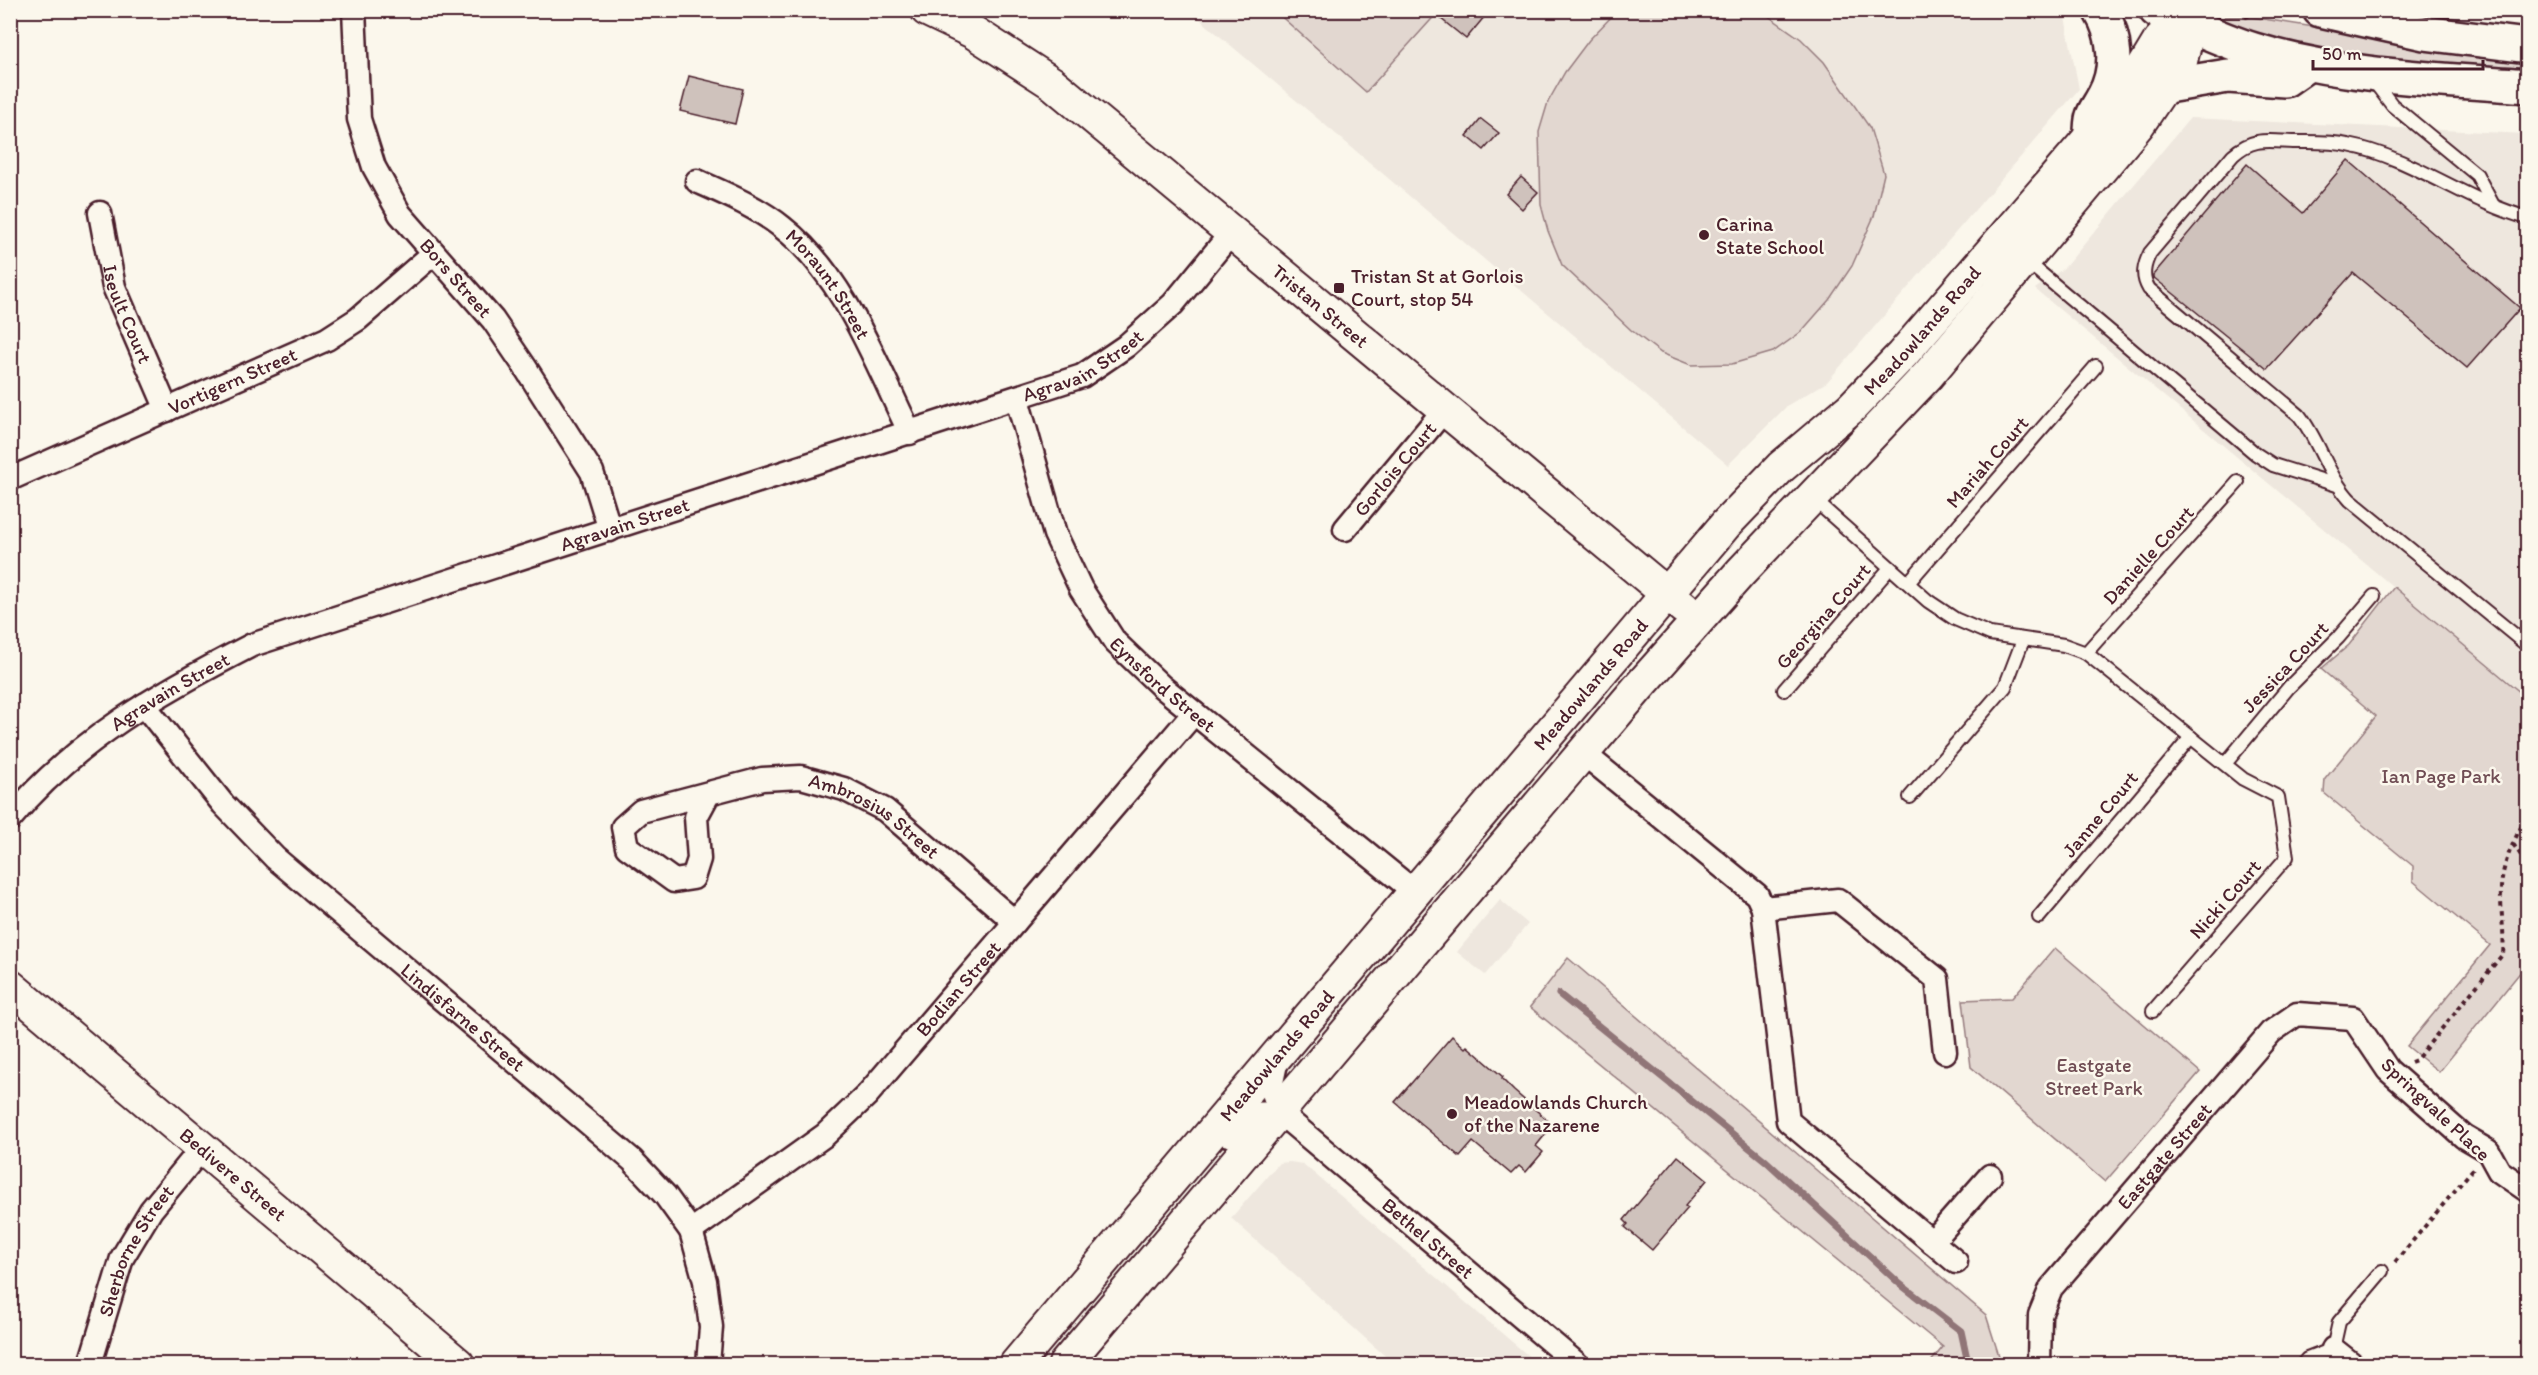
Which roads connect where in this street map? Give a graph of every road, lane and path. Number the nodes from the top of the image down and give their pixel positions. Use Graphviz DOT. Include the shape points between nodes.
graph roads {
  1 [pos="354,10"];
  2 [pos="927,10"];
  3 [pos="2100,10"];
  4 [pos="2320,10"];
  5 [pos="2177,13"];
  6 [pos="2528,46"];
  7 [pos="2308,64"];
  8 [pos="2368,74"];
  9 [pos="2167,86"];
  10 [pos="2528,86"];
  11 [pos="2091,135"];
  12 [pos="697,181"];
  13 [pos="2493,205"];
  14 [pos="100,213"];
  15 [pos="2528,218"];
  16 [pos="1232,232"];
  17 [pos="2012,250"];
  18 [pos="434,253"];
  19 [pos="2096,366"];
  20 [pos="1017,399"];
  21 [pos="1445,409"];
  22 [pos="167,410"];
  23 [pos="910,433"];
  24 [pos="10,479"];
  25 [pos="2238,482"];
  26 [pos="2337,485"];
  27 [pos="1811,497"];
  28 [pos="1345,529"];
  29 [pos="610,530"];
  30 [pos="1890,568"];
  31 [pos="1908,583"];
  32 [pos="1669,595"];
  33 [pos="2374,596"];
  34 [pos="1698,620"];
  35 [pos="2023,640"];
  36 [pos="2528,646"];
  37 [pos="2086,653"];
  38 [pos="1784,690"];
  39 [pos="144,705"];
  40 [pos="1194,712"];
  41 [pos="2191,737"];
  42 [pos="1583,753"];
  43 [pos="2224,764"];
  44 [pos="709,793"];
  45 [pos="1910,797"];
  46 [pos="2528,814"];
  47 [pos="10,819"];
  48 [pos="2512,843"];
  49 [pos="2528,865"];
  50 [pos="1416,893"];
  51 [pos="1762,908"];
  52 [pos="2039,917"];
  53 [pos="1015,921"];
  54 [pos="10,986"];
  55 [pos="2153,1011"];
  56 [pos="2353,1018"];
  57 [pos="1945,1052"];
  58 [pos="1277,1057"];
  59 [pos="2388,1070"];
  60 [pos="1280,1113"];
  61 [pos="202,1148"];
  62 [pos="2488,1151"];
  63 [pos="1990,1176"];
  64 [pos="2528,1191"];
  65 [pos="691,1231"];
  66 [pos="1932,1242"];
  67 [pos="1110,1255"];
  68 [pos="1956,1262"];
  69 [pos="2382,1271"];
  70 [pos="2333,1349"];
  71 [pos="90,1365"];
  72 [pos="458,1365"];
  73 [pos="708,1365"];
  74 [pos="1016,1365"];
  75 [pos="1065,1365"];
  76 [pos="1577,1365"];
  77 [pos="2039,1365"];
  78 [pos="2303,1365"];
  79 [pos="2352,1365"];
  1 -- 18 [label="street, Bors Street" via="359,119 374,167 400,214"];
  2 -- 16 [label="main road, Tristan Street" via="973,32 1052,83"];
  3 -- 11 [label="main road" via="2111,34 2114,55 2107,89 2091,115"];
  4 -- 6 [label="main road" via="2424,33"];
  5 -- 7 [label="main road" via="2227,42"];
  5 -- 9 [label="main road, Meadowlands Road" via="2184,53"];
  5 -- 11 [label="main road, Meadowlands Road" via="2128,93"];
  7 -- 8 [label="main road"];
  7 -- 9 [label="main road" via="2285,80 2228,76"];
  8 -- 10 [label="main road"];
  8 -- 13 [label="lane" via="2392,105 2477,175"];
  9 -- 17 [label="main road, Meadowlands Road" via="2138,125"];
  11 -- 17 [label="main road, Meadowlands Road"];
  12 -- 23 [label="street, Moraunt Street" via="739,200 782,227 818,262 843,296"];
  13 -- 15 [label="lane"];
  13 -- 26 [label="lane" via="2420,170 2349,145 2257,141 2233,155 2150,253 2143,271 2149,289 2299,415"];
  14 -- 22 [label="street, Iseult Court" via="114,287"];
  16 -- 20 [label="street, Agravain Street" via="1173,304 1126,346 1082,376"];
  16 -- 21 [label="main road, Tristan Street"];
  17 -- 26 [label="lane" via="2256,454 2273,465"];
  17 -- 27 [label="main road, Meadowlands Road" via="1928,375"];
  17 -- 32 [label="main road, Meadowlands Road" via="1874,385 1758,490"];
  18 -- 22 [label="street, Vortigern Street" via="358,319 327,339"];
  18 -- 29 [label="street, Bors Street" via="493,320 558,417 592,472"];
  19 -- 31 [label="lane, Mariah Court"];
  20 -- 23 [label="street, Agravain Street"];
  20 -- 40 [label="street, Eynsford Street" via="1055,534 1081,589 1115,642"];
  21 -- 28 [label="street, Gorlois Court"];
  21 -- 32 [label="main road, Tristan Street"];
  22 -- 24 [label="street, Vortigern Street"];
  23 -- 29 [label="street, Agravain Street"];
  25 -- 37 [label="lane, Danielle Court"];
  26 -- 36 [label="lane" via="2364,512"];
  27 -- 30 [label="lane"];
  27 -- 34 [label="main road, Meadowlands Road"];
  29 -- 39 [label="street, Agravain Street" via="252,645"];
  30 -- 31 [label="lane"];
  30 -- 38 [label="lane, Georgina Court"];
  31 -- 35 [label="lane" via="1955,619 1990,634"];
  32 -- 34 [label="main road, Tristan Street"];
  32 -- 50 [label="main road, Meadowlands Road"];
  33 -- 43 [label="lane, Jessica Court"];
  34 -- 42 [label="main road, Meadowlands Road"];
  35 -- 37 [label="lane" via="2064,645"];
  35 -- 45 [label="lane" via="2005,687"];
  37 -- 41 [label="lane"];
  39 -- 47 [label="street, Agravain Street" via="54,774"];
  39 -- 65 [label="street, Lindisfarne Street" via="223,804 275,858 632,1160 665,1195"];
  40 -- 50 [label="street, Eynsford Street"];
  40 -- 53 [label="street, Bodian Street"];
  41 -- 43 [label="lane"];
  41 -- 52 [label="lane, Janne Court"];
  42 -- 51 [label="street" via="1757,895"];
  42 -- 60 [label="main road, Meadowlands Road"];
  43 -- 55 [label="lane, Nicki Court" via="2278,797 2287,857"];
  44 -- 53 [label="street, Ambrosius Street" via="762,779 801,777 844,789 885,810"];
  46 -- 48 [label="path"];
  48 -- 49 [label="path"];
  48 -- 59 [label="path" via="2501,887 2503,954 2416,1060"];
  50 -- 58 [label="main road, Meadowlands Road"];
  51 -- 57 [label="street" via="1838,900 1937,979"];
  51 -- 66 [label="street" via="1788,1121"];
  53 -- 65 [label="street, Bodian Street" via="867,1095 825,1135"];
  54 -- 61 [label="main road, Bedivere Street"];
  56 -- 59 [label="street, Springvale Place"];
  56 -- 77 [label="street, Eastgate Street" via="2297,1014 2271,1032 2051,1288 2040,1316"];
  58 -- 60 [label="street" via="1271,1087"];
  58 -- 67 [label="main road, Meadowlands Road"];
  59 -- 62 [label="street, Springvale Place" via="2464,1137"];
  60 -- 67 [label="street" via="1247,1114 1166,1207"];
  60 -- 75 [label="main road, Meadowlands Road"];
  60 -- 76 [label="street, Bethel Street"];
  61 -- 71 [label="street, Sherborne Street" via="150,1210 122,1257"];
  61 -- 72 [label="main road, Bedivere Street"];
  62 -- 64 [label="street, Springvale Place" via="2499,1171"];
  62 -- 69 [label="path" via="2394,1264"];
  63 -- 66 [label="street"];
  65 -- 73 [label="street, Lindisfarne Street" via="705,1281 711,1327"];
  66 -- 68 [label="street"];
  67 -- 74 [label="main road, Meadowlands Road"];
  69 -- 70 [label="lane" via="2338,1322"];
  70 -- 78 [label="lane" via="2307,1359"];
  70 -- 79 [label="street"];
}
